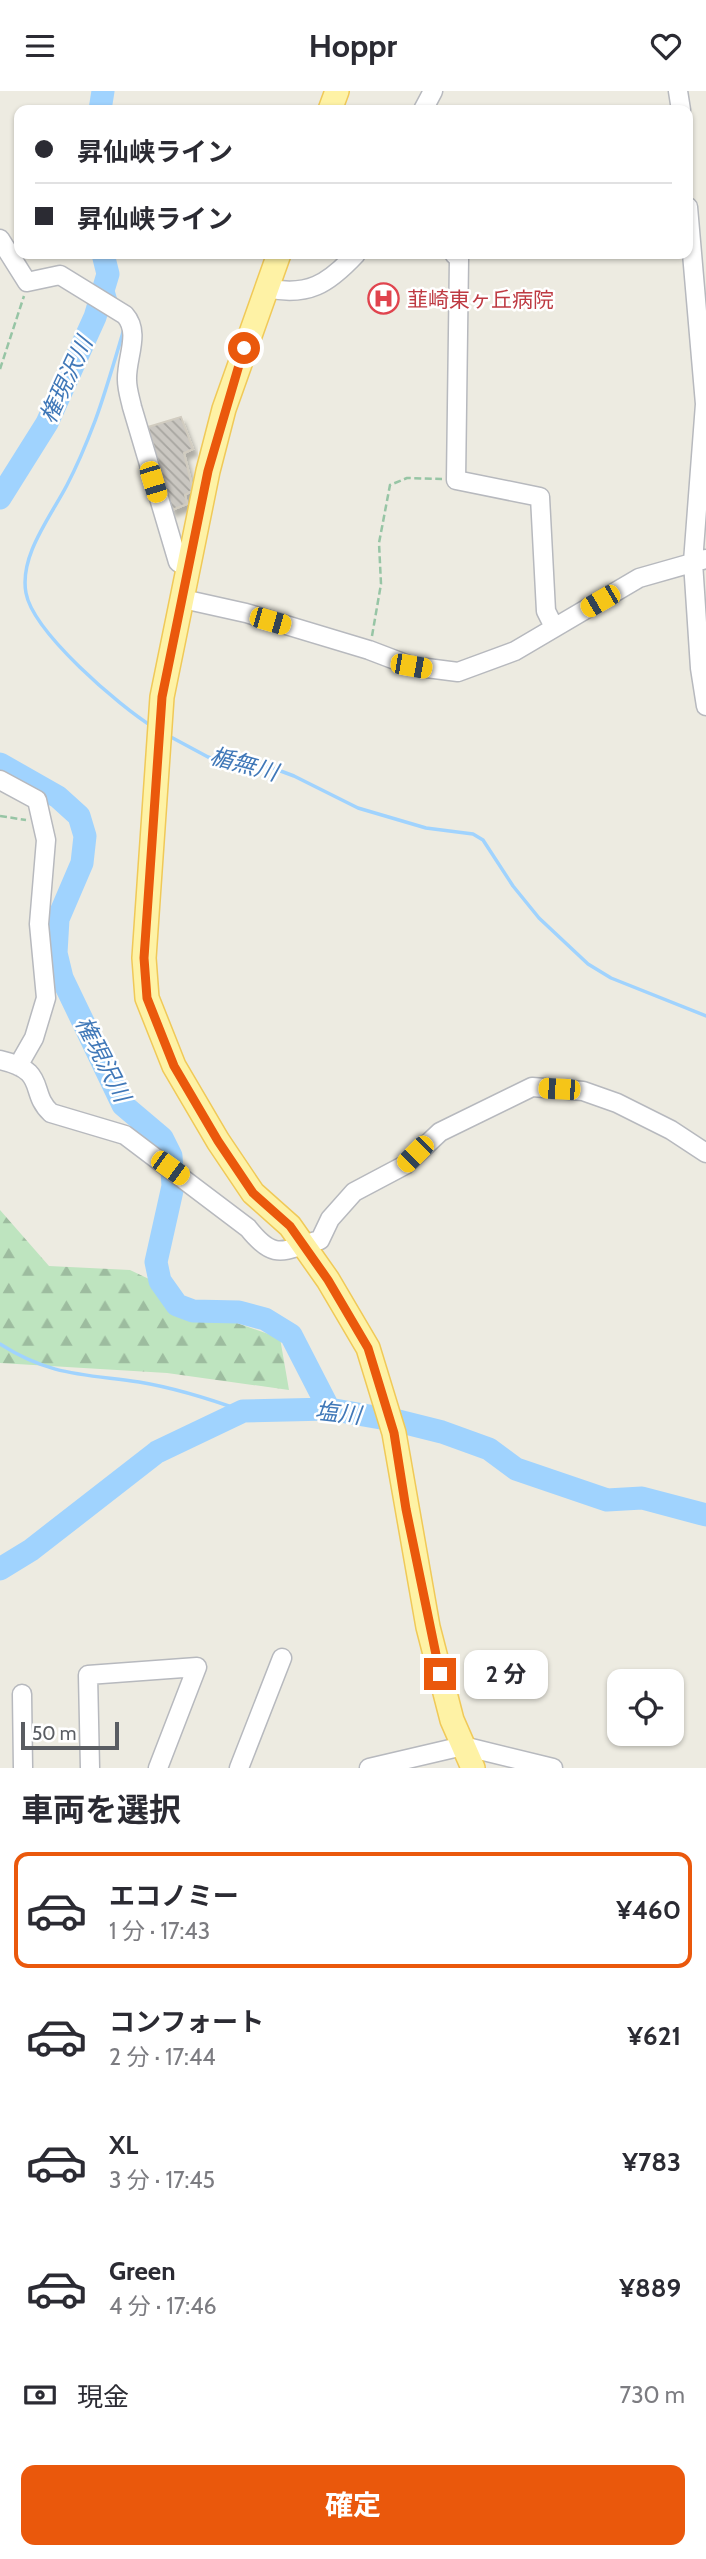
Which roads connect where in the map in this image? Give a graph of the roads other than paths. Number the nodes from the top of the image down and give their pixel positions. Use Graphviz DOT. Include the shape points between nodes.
graph roads {
  1 [pos="0,239"];
  2 [pos="277,259"];
  3 [pos="351,259"];
  4 [pos="459,259"];
  5 [pos="692,259"];
  6 [pos="266,288"];
  7 [pos="700,560"];
  8 [pos="187,568"];
  9 [pos="183,599"];
  10 [pos="554,627"];
  11 [pos="706,706"];
  12 [pos="0,780"];
  13 [pos="0,1060"];
  14 [pos="18,1066"];
  15 [pos="706,1153"];
  16 [pos="302,1245"];
  17 [pos="282,1658"];
  18 [pos="22,1694"];
  19 [pos="463,1746"];
  20 [pos="23,1768"];
  21 [pos="90,1768"];
  22 [pos="158,1768"];
  23 [pos="239,1768"];
  24 [pos="369,1768"];
  25 [pos="473,1768"];
  26 [pos="553,1768"];
  1 -- 8 [label="street" via="27,282 60,275 131,322 134,337 127,382 132,407 178,562"];
  2 -- 6 [label="main road"];
  3 -- 6 [label="street" via="336,276 304,292"];
  4 -- 10 [label="street" via="456,480 540,497 546,611"];
  5 -- 7 [label="street" via="705,404"];
  6 -- 8 [label="main road" via="224,408"];
  7 -- 10 [label="street" via="639,578"];
  7 -- 11 [label="street" via="700,668"];
  8 -- 9 [label="main road"];
  9 -- 10 [label="street" via="246,613 411,666 457,672 515,651"];
  9 -- 16 [label="main road" via="162,697 144,958 147,998 174,1066 218,1141 253,1193 290,1226"];
  12 -- 14 [label="street" via="37,800 46,839 39,924 46,998 34,1038"];
  13 -- 14 [label="street"];
  14 -- 16 [label="street" via="32,1076 51,1113 125,1135 248,1229 262,1246 285,1252"];
  15 -- 16 [label="street" via="617,1103 583,1091 532,1087 440,1132 405,1165 354,1192 330,1219 320,1240"];
  16 -- 19 [label="main road" via="368,1348 394,1433 428,1627"];
  17 -- 23 [label="street"];
  18 -- 20 [label="street"];
  19 -- 24 [label="street"];
  19 -- 25 [label="main road"];
  19 -- 26 [label="street"];
  21 -- 22 [label="street" via="88,1675 197,1667"];
}
